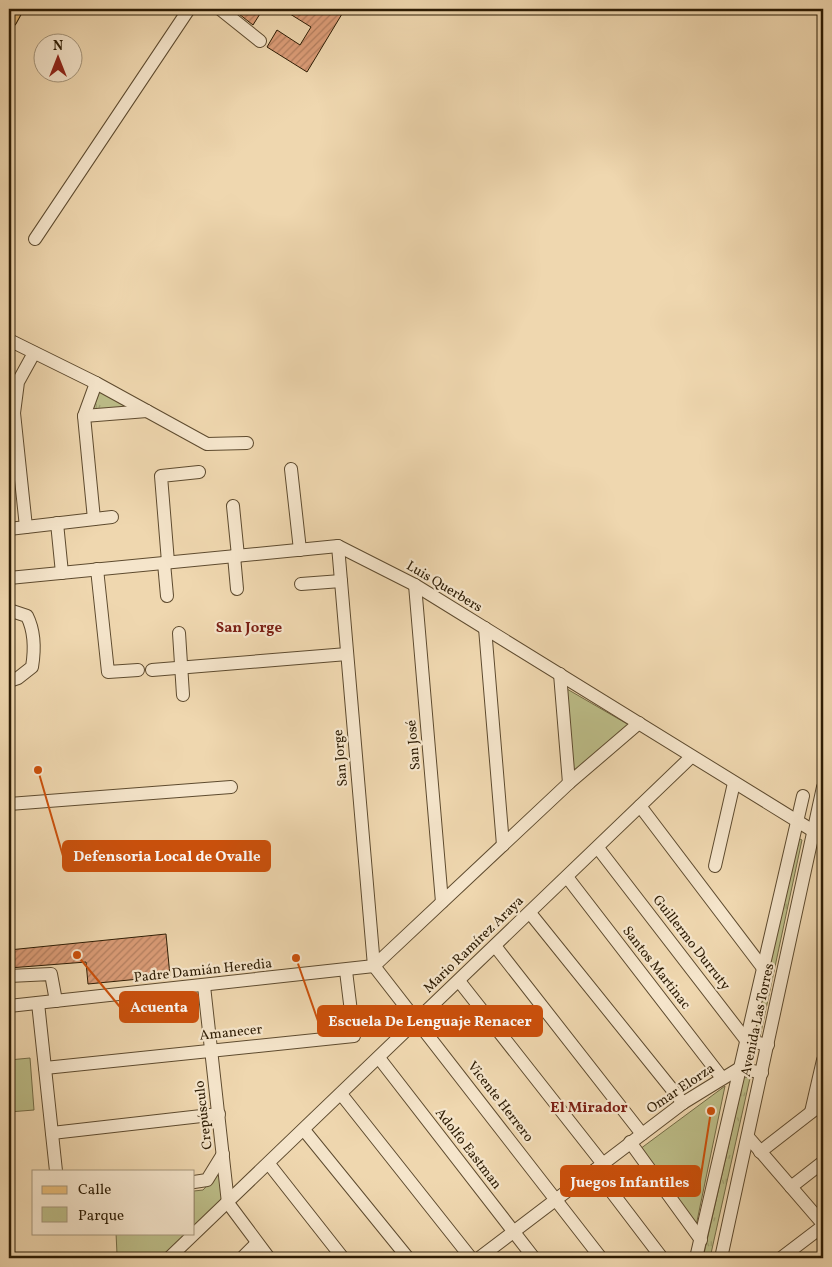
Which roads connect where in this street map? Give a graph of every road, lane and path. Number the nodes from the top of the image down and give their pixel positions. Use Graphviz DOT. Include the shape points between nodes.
graph roads {
  1 [pos="15,9"];
  2 [pos="190,9"];
  3 [pos="220,9"];
  4 [pos="9,20"];
  5 [pos="260,41"];
  6 [pos="35,238"];
  7 [pos="9,340"];
  8 [pos="34,353"];
  9 [pos="96,383"];
  10 [pos="147,411"];
  11 [pos="11,412"];
  12 [pos="84,416"];
  13 [pos="247,443"];
  14 [pos="290,469"];
  15 [pos="199,472"];
  16 [pos="233,506"];
  17 [pos="112,516"];
  18 [pos="94,519"];
  19 [pos="57,523"];
  20 [pos="26,527"];
  21 [pos="9,529"];
  22 [pos="338,546"];
  23 [pos="300,550"];
  24 [pos="236,556"];
  25 [pos="166,563"];
  26 [pos="97,569"];
  27 [pos="62,573"];
  28 [pos="9,578"];
  29 [pos="341,581"];
  30 [pos="301,584"];
  31 [pos="416,584"];
  32 [pos="237,589"];
  33 [pos="167,596"];
  34 [pos="9,610"];
  35 [pos="485,628"];
  36 [pos="179,633"];
  37 [pos="347,654"];
  38 [pos="182,668"];
  39 [pos="138,670"];
  40 [pos="152,670"];
  41 [pos="560,674"];
  42 [pos="9,681"];
  43 [pos="183,695"];
  44 [pos="639,723"];
  45 [pos="691,756"];
  46 [pos="569,783"];
  47 [pos="734,783"];
  48 [pos="231,787"];
  49 [pos="823,787"];
  50 [pos="802,796"];
  51 [pos="9,804"];
  52 [pos="640,806"];
  53 [pos="797,820"];
  54 [pos="819,834"];
  55 [pos="504,845"];
  56 [pos="598,848"];
  57 [pos="715,866"];
  58 [pos="567,877"];
  59 [pos="442,902"];
  60 [pos="530,913"];
  61 [pos="496,946"];
  62 [pos="374,966"];
  63 [pos="763,968"];
  64 [pos="346,971"];
  65 [pos="9,976"];
  66 [pos="459,981"];
  67 [pos="204,986"];
  68 [pos="56,1001"];
  69 [pos="38,1003"];
  70 [pos="9,1006"];
  71 [pos="418,1021"];
  72 [pos="746,1040"];
  73 [pos="768,1045"];
  74 [pos="211,1049"];
  75 [pos="379,1058"];
  76 [pos="823,1060"];
  77 [pos="45,1068"];
  78 [pos="740,1068"];
  79 [pos="762,1072"];
  80 [pos="722,1078"];
  81 [pos="341,1094"];
  82 [pos="683,1103"];
  83 [pos="823,1103"];
  84 [pos="812,1112"];
  85 [pos="219,1114"];
  86 [pos="304,1130"];
  87 [pos="52,1133"];
  88 [pos="642,1134"];
  89 [pos="748,1137"];
  90 [pos="630,1142"];
  91 [pos="760,1152"];
  92 [pos="223,1154"];
  93 [pos="823,1162"];
  94 [pos="269,1164"];
  95 [pos="599,1167"];
  96 [pos="56,1170"];
  97 [pos="195,1182"];
  98 [pos="791,1188"];
  99 [pos="556,1199"];
  100 [pos="228,1203"];
  101 [pos="823,1225"];
  102 [pos="513,1231"];
  103 [pos="195,1234"];
  104 [pos="195,1234"];
  105 [pos="700,1240"];
  106 [pos="258,1243"];
  107 [pos="169,1258"];
  108 [pos="242,1258"];
  109 [pos="269,1258"];
  110 [pos="343,1258"];
  111 [pos="408,1258"];
  112 [pos="471,1258"];
  113 [pos="478,1258"];
  114 [pos="534,1258"];
  115 [pos="601,1258"];
  116 [pos="662,1258"];
  117 [pos="696,1258"];
  118 [pos="721,1258"];
  119 [pos="781,1258"];
  1 -- 4 [label="main road"];
  2 -- 6 [label="street"];
  3 -- 5 [label="street"];
  7 -- 8 [label="street"];
  8 -- 9 [label="street"];
  8 -- 11 [label="street" via="18,382"];
  9 -- 10 [label="street"];
  9 -- 12 [label="street"];
  10 -- 12 [label="street"];
  10 -- 13 [label="street" via="207,444"];
  11 -- 20 [label="street"];
  12 -- 18 [label="street"];
  14 -- 23 [label="street"];
  15 -- 25 [label="street" via="161,476"];
  16 -- 24 [label="street"];
  17 -- 18 [label="street"];
  18 -- 19 [label="street"];
  19 -- 20 [label="street"];
  19 -- 27 [label="street"];
  20 -- 21 [label="street"];
  22 -- 23 [label="street"];
  22 -- 29 [label="street, San Jorge"];
  22 -- 31 [label="street, Luis Querbers"];
  23 -- 24 [label="street"];
  24 -- 25 [label="street"];
  24 -- 32 [label="street"];
  25 -- 26 [label="street"];
  25 -- 33 [label="street"];
  26 -- 27 [label="street"];
  26 -- 39 [label="street" via="108,672"];
  27 -- 28 [label="street"];
  29 -- 30 [label="street"];
  29 -- 37 [label="street, San Jorge"];
  31 -- 35 [label="street, Luis Querbers"];
  31 -- 59 [label="street, San José"];
  34 -- 42 [label="street" via="27,616 32,627 34,654 32,667"];
  35 -- 41 [label="street, Luis Querbers"];
  35 -- 55 [label="street"];
  36 -- 38 [label="street"];
  37 -- 38 [label="street"];
  37 -- 62 [label="street, San Jorge"];
  38 -- 40 [label="street"];
  38 -- 43 [label="street"];
  41 -- 44 [label="street, Luis Querbers"];
  41 -- 46 [label="street"];
  44 -- 45 [label="street, Luis Querbers"];
  44 -- 46 [label="street"];
  45 -- 47 [label="street, Luis Querbers"];
  45 -- 52 [label="street, Mario Ramírez Araya"];
  46 -- 55 [label="street"];
  47 -- 53 [label="street, Luis Querbers"];
  47 -- 57 [label="street"];
  48 -- 51 [label="street"];
  49 -- 54 [label="street, Avenida Las Torres"];
  50 -- 53 [label="street, Avenida Las Torres"];
  52 -- 56 [label="street, Mario Ramírez Araya"];
  52 -- 63 [label="street"];
  53 -- 54 [label="street, Luis Querbers"];
  53 -- 63 [label="street, Avenida Las Torres"];
  54 -- 73 [label="street, Avenida Las Torres"];
  55 -- 59 [label="street"];
  56 -- 58 [label="street, Mario Ramírez Araya"];
  56 -- 72 [label="street, Guillermo Durruty"];
  58 -- 60 [label="street, Mario Ramírez Araya"];
  58 -- 80 [label="street, Santos Martinac"];
  59 -- 62 [label="street"];
  60 -- 61 [label="street, Mario Ramírez Araya"];
  60 -- 82 [label="street"];
  61 -- 66 [label="street, Mario Ramírez Araya"];
  61 -- 88 [label="street"];
  62 -- 64 [label="street, Padre Damián Heredia"];
  62 -- 71 [label="street, Vicente Herrero"];
  63 -- 72 [label="street, Avenida Las Torres"];
  64 -- 67 [label="street, Padre Damián Heredia"];
  64 -- 74 [label="street, Amanecer" via="354,1036"];
  65 -- 68 [label="street" via="51,974"];
  66 -- 71 [label="street, Mario Ramírez Araya"];
  66 -- 95 [label="street"];
  67 -- 68 [label="street, Padre Damián Heredia"];
  67 -- 74 [label="street, Crepúsculo"];
  68 -- 69 [label="street, Padre Damián Heredia"];
  69 -- 70 [label="street, Padre Damián Heredia"];
  69 -- 77 [label="street"];
  71 -- 75 [label="street, Mario Ramírez Araya"];
  71 -- 99 [label="street, Vicente Herrero"];
  72 -- 73 [label="street"];
  72 -- 78 [label="street, Avenida Las Torres"];
  73 -- 79 [label="street, Avenida Las Torres"];
  74 -- 77 [label="street, Amanecer"];
  74 -- 85 [label="street, Crepúsculo"];
  75 -- 81 [label="street, Mario Ramírez Araya"];
  75 -- 102 [label="street, Adolfo Eastman"];
  76 -- 84 [label="street"];
  77 -- 87 [label="street"];
  78 -- 79 [label="street"];
  78 -- 80 [label="street, Omar Elorza"];
  78 -- 105 [label="street, Avenida Las Torres"];
  79 -- 89 [label="street, Avenida Las Torres"];
  80 -- 82 [label="street, Omar Elorza"];
  81 -- 86 [label="street, Mario Ramírez Araya"];
  81 -- 112 [label="street"];
  82 -- 88 [label="street, Omar Elorza"];
  83 -- 84 [label="street"];
  84 -- 91 [label="street"];
  85 -- 87 [label="street"];
  85 -- 92 [label="street, Crepúsculo"];
  86 -- 94 [label="street, Mario Ramírez Araya"];
  86 -- 111 [label="street"];
  87 -- 96 [label="street"];
  88 -- 90 [label="street, Omar Elorza"];
  89 -- 91 [label="street"];
  89 -- 118 [label="street, Avenida Las Torres"];
  90 -- 95 [label="street, Omar Elorza"];
  90 -- 105 [label="street"];
  91 -- 98 [label="street"];
  92 -- 97 [label="street" via="207,1180"];
  92 -- 100 [label="street, Crepúsculo"];
  93 -- 98 [label="street"];
  94 -- 100 [label="street, Mario Ramírez Araya"];
  94 -- 110 [label="street"];
  95 -- 99 [label="street, Omar Elorza"];
  95 -- 116 [label="street"];
  98 -- 101 [label="street"];
  99 -- 102 [label="street, Omar Elorza"];
  99 -- 115 [label="street, Vicente Herrero"];
  100 -- 103 [label="street, Mario Ramírez Araya"];
  100 -- 106 [label="street"];
  101 -- 119 [label="street"];
  102 -- 113 [label="street, Omar Elorza"];
  102 -- 114 [label="street, Adolfo Eastman"];
  104 -- 107 [label="street, Mario Ramírez Araya"];
  105 -- 117 [label="street, Avenida Las Torres"];
  106 -- 108 [label="street"];
  106 -- 109 [label="street"];
}
